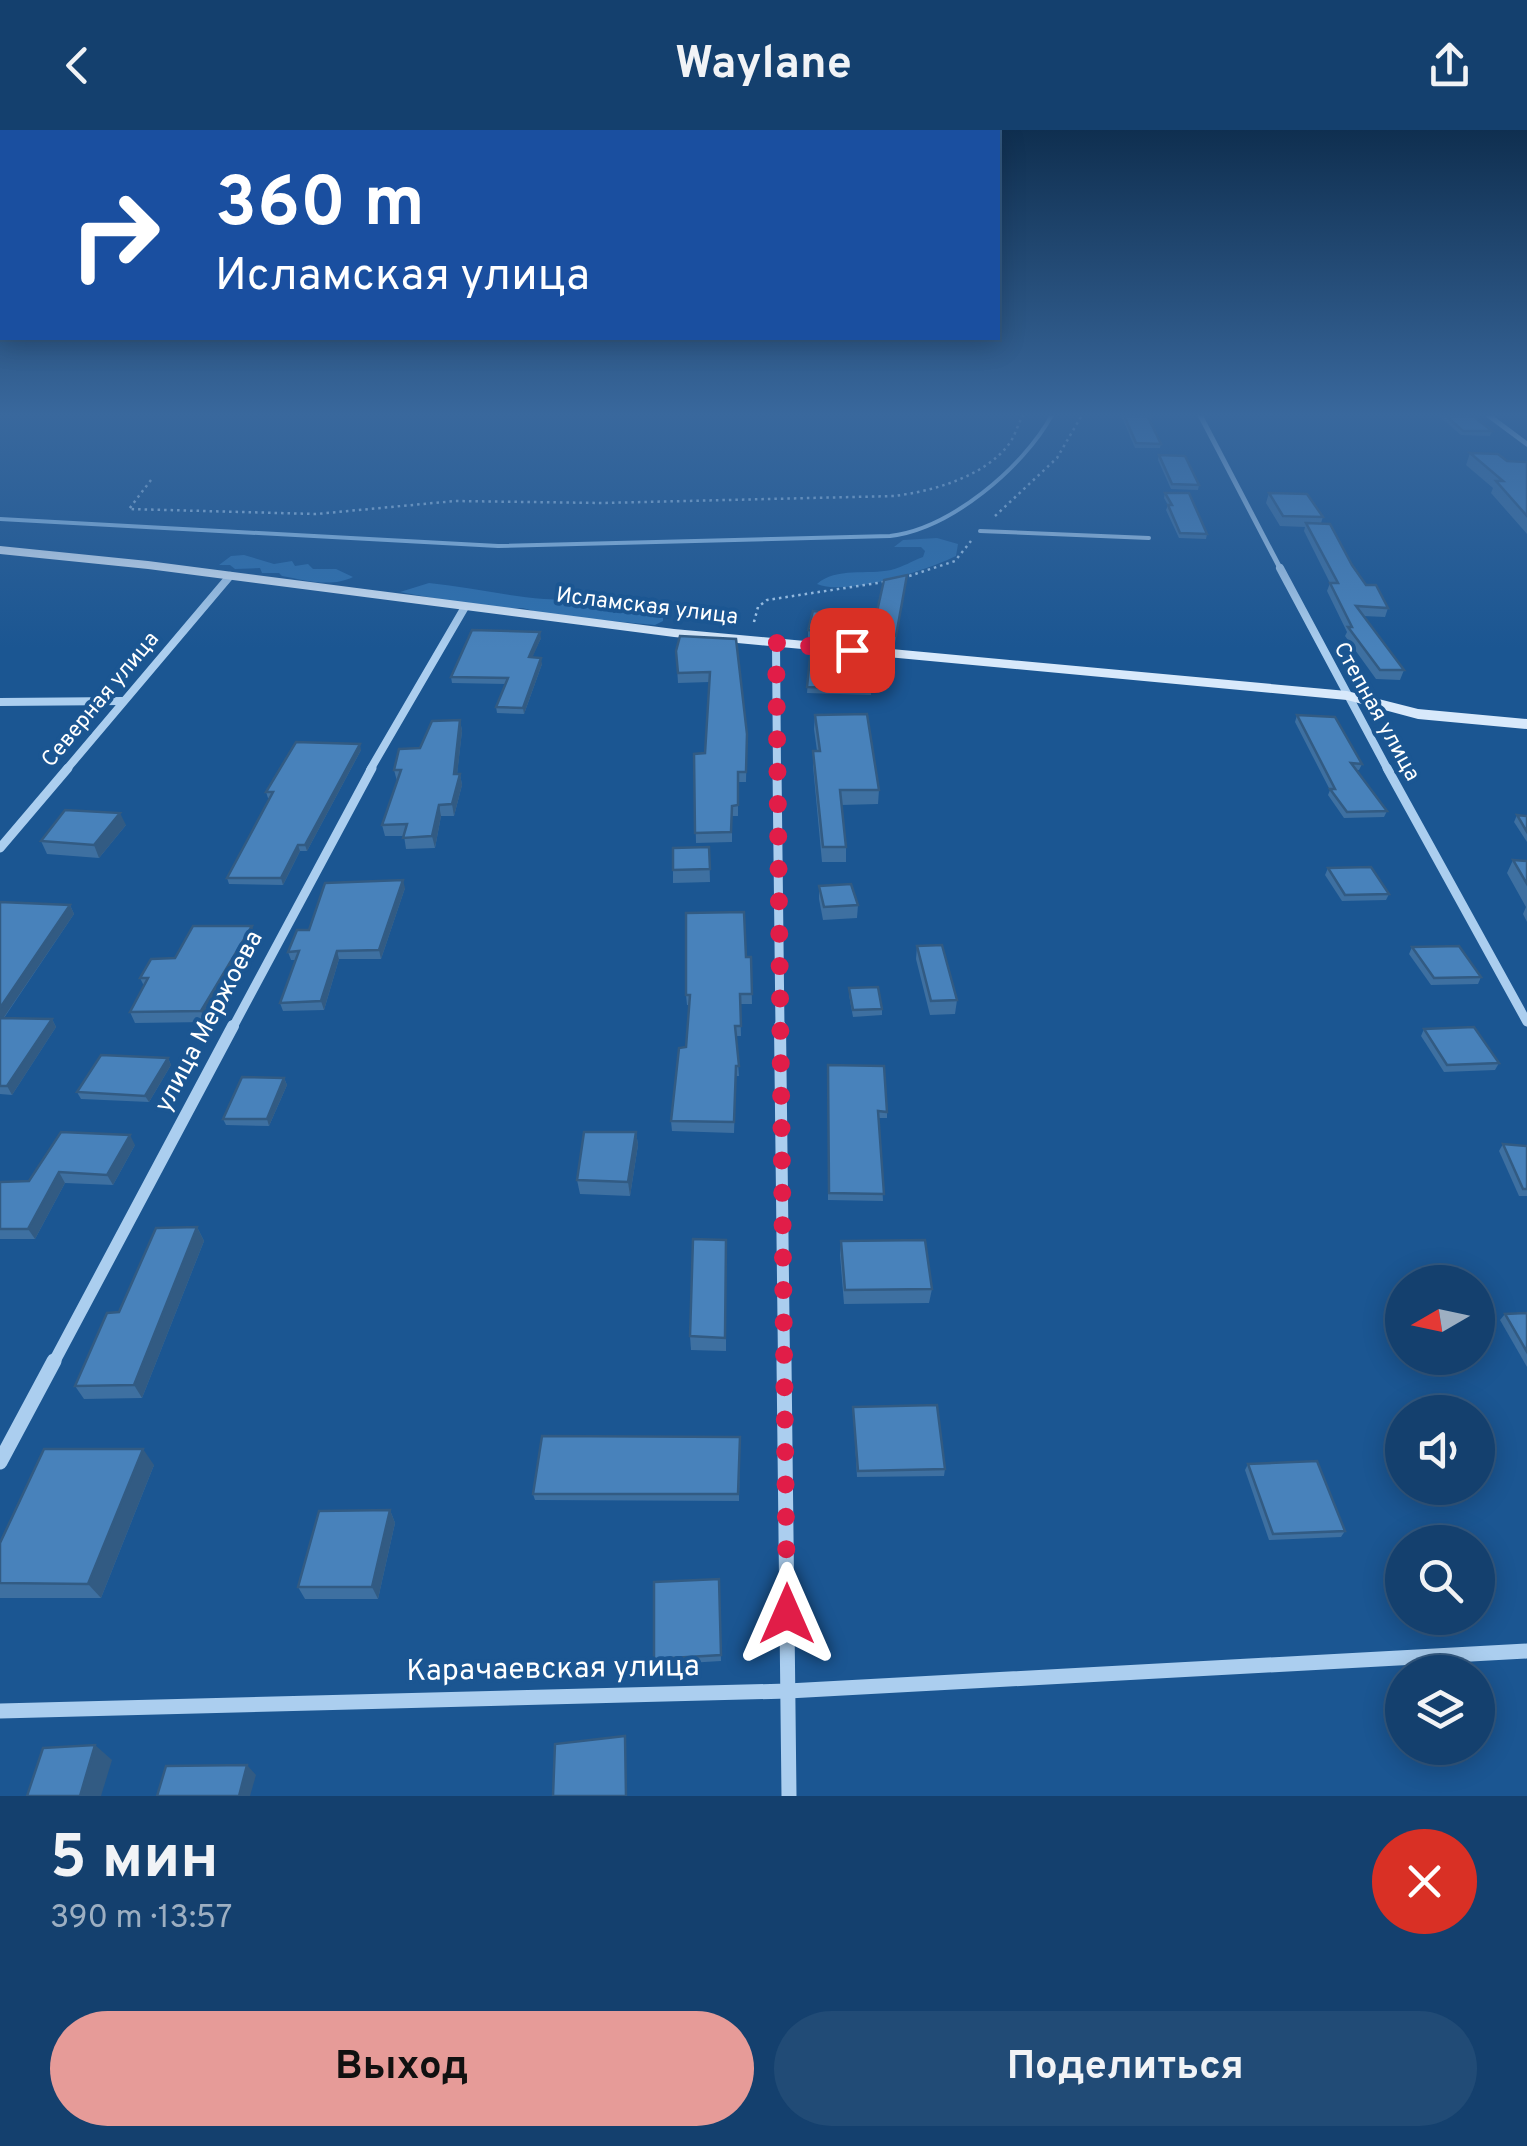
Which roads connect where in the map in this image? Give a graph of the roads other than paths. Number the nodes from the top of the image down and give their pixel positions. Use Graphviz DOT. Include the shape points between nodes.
graph roads {
  1 [pos="1241,493"];
  2 [pos="980,531"];
  3 [pos="1149,538"];
  4 [pos="0,550"];
  5 [pos="230,576"];
  6 [pos="465,606"];
  7 [pos="776,643"];
  8 [pos="1347,696"];
  9 [pos="122,701"];
  10 [pos="0,702"];
  11 [pos="1527,724"];
  12 [pos="0,848"];
  13 [pos="1527,1022"];
  14 [pos="0,1462"];
  15 [pos="1527,1651"];
  16 [pos="788,1691"];
  17 [pos="0,1711"];
  18 [pos="790,1796"];
  1 -- 8 [label="street, Степная улица"];
  2 -- 3 [label="lane"];
  4 -- 5 [label="street, Исламская улица"];
  5 -- 6 [label="street, Исламская улица"];
  5 -- 9 [label="street, Северная улица"];
  6 -- 7 [label="street, Исламская улица"];
  6 -- 14 [label="street, улица Мержоева"];
  7 -- 8 [label="street, Исламская улица"];
  7 -- 16 [label="street"];
  8 -- 11 [label="street, Исламская улица" via="1418,714"];
  8 -- 13 [label="street, Степная улица"];
  9 -- 10 [label="street"];
  9 -- 12 [label="street, Северная улица"];
  15 -- 16 [label="street, Карачаевская улица"];
  16 -- 17 [label="street, Карачаевская улица"];
  16 -- 18 [label="street"];
}
